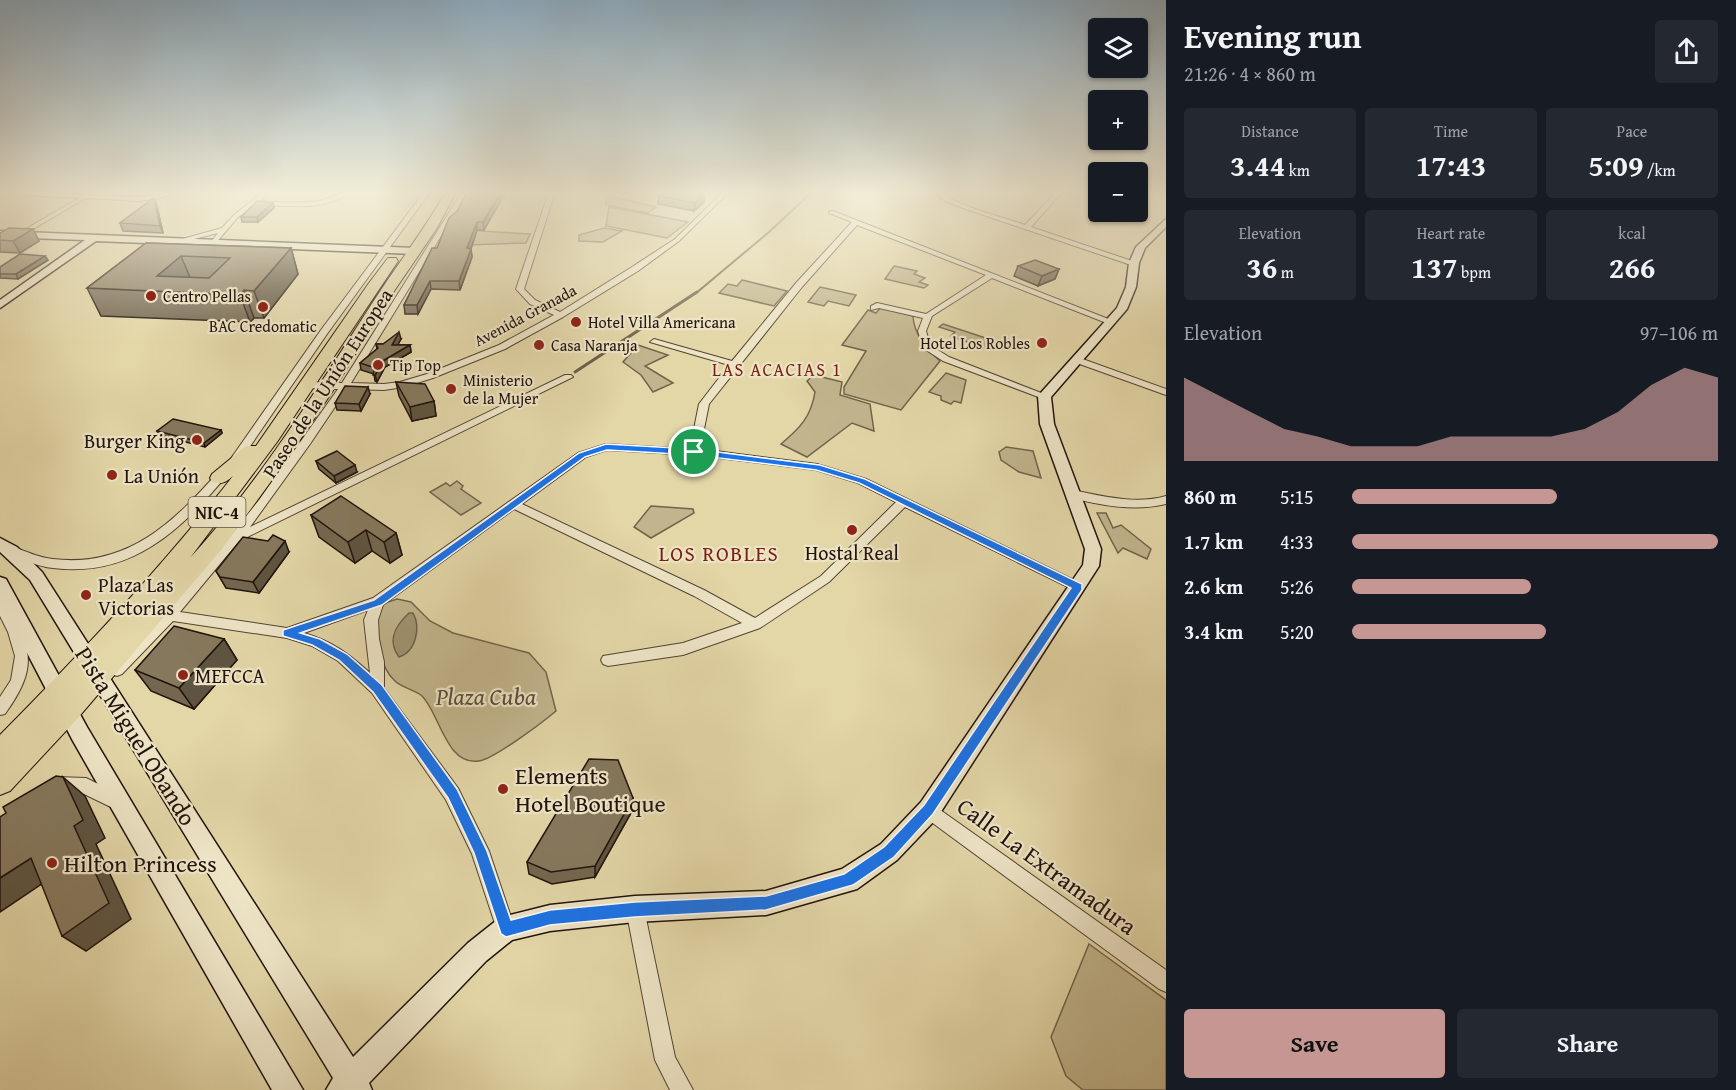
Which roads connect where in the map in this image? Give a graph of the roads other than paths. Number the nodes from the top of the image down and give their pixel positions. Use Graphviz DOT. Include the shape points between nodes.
graph roads {
  1 [pos="88,243"];
  2 [pos="114,243"];
  3 [pos="213,243"];
  4 [pos="391,243"];
  5 [pos="412,243"];
  6 [pos="413,243"];
  7 [pos="431,243"];
  8 [pos="535,243"];
  9 [pos="673,243"];
  10 [pos="838,243"];
  11 [pos="908,243"];
  12 [pos="1072,243"];
  13 [pos="1145,243"];
  14 [pos="386,250"];
  15 [pos="408,250"];
  16 [pos="79,251"];
  17 [pos="1134,263"];
  18 [pos="990,276"];
  19 [pos="0,305"];
  20 [pos="874,308"];
  21 [pos="560,315"];
  22 [pos="928,317"];
  23 [pos="1112,322"];
  24 [pos="654,342"];
  25 [pos="1077,360"];
  26 [pos="734,364"];
  27 [pos="568,378"];
  28 [pos="305,385"];
  29 [pos="336,387"];
  30 [pos="1166,392"];
  31 [pos="1044,396"];
  32 [pos="290,411"];
  33 [pos="694,452"];
  34 [pos="219,478"];
  35 [pos="1072,494"];
  36 [pos="1166,500"];
  37 [pos="903,502"];
  38 [pos="513,504"];
  39 [pos="225,542"];
  40 [pos="5,547"];
  41 [pos="0,584"];
  42 [pos="1078,587"];
  43 [pos="378,602"];
  44 [pos="0,604"];
  45 [pos="171,616"];
  46 [pos="755,624"];
  47 [pos="287,633"];
  48 [pos="608,660"];
  49 [pos="96,674"];
  50 [pos="377,689"];
  51 [pos="64,702"];
  52 [pos="0,709"];
  53 [pos="0,753"];
  54 [pos="0,782"];
  55 [pos="40,791"];
  56 [pos="120,804"];
  57 [pos="929,810"];
  58 [pos="635,909"];
  59 [pos="506,929"];
  60 [pos="1166,982"];
  61 [pos="349,1087"];
  62 [pos="288,1090"];
  63 [pos="682,1090"];
  1 -- 16 [label="street"];
  2 -- 16 [label="street"];
  3 -- 14 [label="street"];
  4 -- 14 [label="street"];
  5 -- 15 [label="highway, Paseo de la Unión Europea / NIC-4"];
  6 -- 15 [label="highway, Paseo de la Unión Europea / NIC-4"];
  7 -- 29 [label="street"];
  8 -- 21 [label="street" via="520,289 532,302"];
  9 -- 21 [label="street, Avenida Granada"];
  10 -- 26 [label="street"];
  11 -- 18 [label="street"];
  12 -- 17 [label="street"];
  13 -- 17 [label="street"];
  14 -- 15 [label="street"];
  14 -- 34 [label="street" via="324,332 258,430"];
  15 -- 28 [label="highway, Paseo de la Unión Europea / NIC-4" via="363,299"];
  15 -- 29 [label="highway, Paseo de la Unión Europea / NIC-4"];
  16 -- 19 [label="street"];
  17 -- 23 [label="street" via="1127,298"];
  18 -- 22 [label="street"];
  18 -- 23 [label="street"];
  20 -- 22 [label="street" via="877,304"];
  21 -- 29 [label="street, Avenida Granada" via="502,347 430,376 393,386"];
  22 -- 31 [label="street" via="922,331 926,345 935,352"];
  23 -- 25 [label="street"];
  24 -- 26 [label="street"];
  25 -- 30 [label="street"];
  25 -- 31 [label="street"];
  26 -- 33 [label="street" via="704,404"];
  27 -- 39 [label="street"];
  28 -- 29 [label="street, Avenida Granada"];
  28 -- 32 [label="highway, Paseo de la Unión Europea / NIC-4"];
  29 -- 39 [label="highway, Paseo de la Unión Europea / NIC-4"];
  31 -- 35 [label="street" via="1047,424"];
  32 -- 34 [label="highway"];
  32 -- 49 [label="highway, Paseo de la Unión Europea / NIC-4"];
  33 -- 37 [label="street" via="817,467 862,481"];
  33 -- 38 [label="street" via="606,447 582,455"];
  34 -- 40 [label="street" via="167,533 122,556 67,565 40,561"];
  35 -- 36 [label="street" via="1119,503"];
  35 -- 42 [label="street" via="1093,549 1090,566"];
  37 -- 42 [label="street"];
  37 -- 46 [label="street" via="825,579"];
  38 -- 43 [label="street"];
  38 -- 46 [label="street"];
  39 -- 45 [label="street"];
  39 -- 49 [label="highway, Paseo de la Unión Europea / NIC-4"];
  40 -- 49 [label="street, Pista Miguel Obando" via="36,576"];
  41 -- 51 [label="street, Pista Miguel Obando"];
  42 -- 57 [label="street"];
  43 -- 47 [label="street"];
  43 -- 50 [label="street" via="371,620"];
  44 -- 52 [label="street" via="23,651 13,690"];
  45 -- 47 [label="street"];
  45 -- 49 [label="street"];
  46 -- 48 [label="street" via="683,649"];
  47 -- 50 [label="street" via="316,642 343,657"];
  49 -- 51 [label="highway, Paseo de la Unión Europea / NIC-4"];
  49 -- 61 [label="street, Pista Miguel Obando"];
  50 -- 59 [label="street" via="452,794 480,851"];
  51 -- 53 [label="highway, Paseo de la Unión Europea / NIC-4"];
  51 -- 54 [label="highway, Paseo de la Unión Europea / NIC-4"];
  51 -- 56 [label="street, Pista Miguel Obando"];
  55 -- 56 [label="street" via="56,785 86,786"];
  56 -- 62 [label="street, Pista Miguel Obando"];
  57 -- 58 [label="street" via="889,852 848,880 766,903"];
  57 -- 60 [label="street, Calle La Extramadura"];
  58 -- 59 [label="street" via="550,918"];
  58 -- 63 [label="street" via="665,1060"];
  59 -- 61 [label="street" via="477,952"];
}
